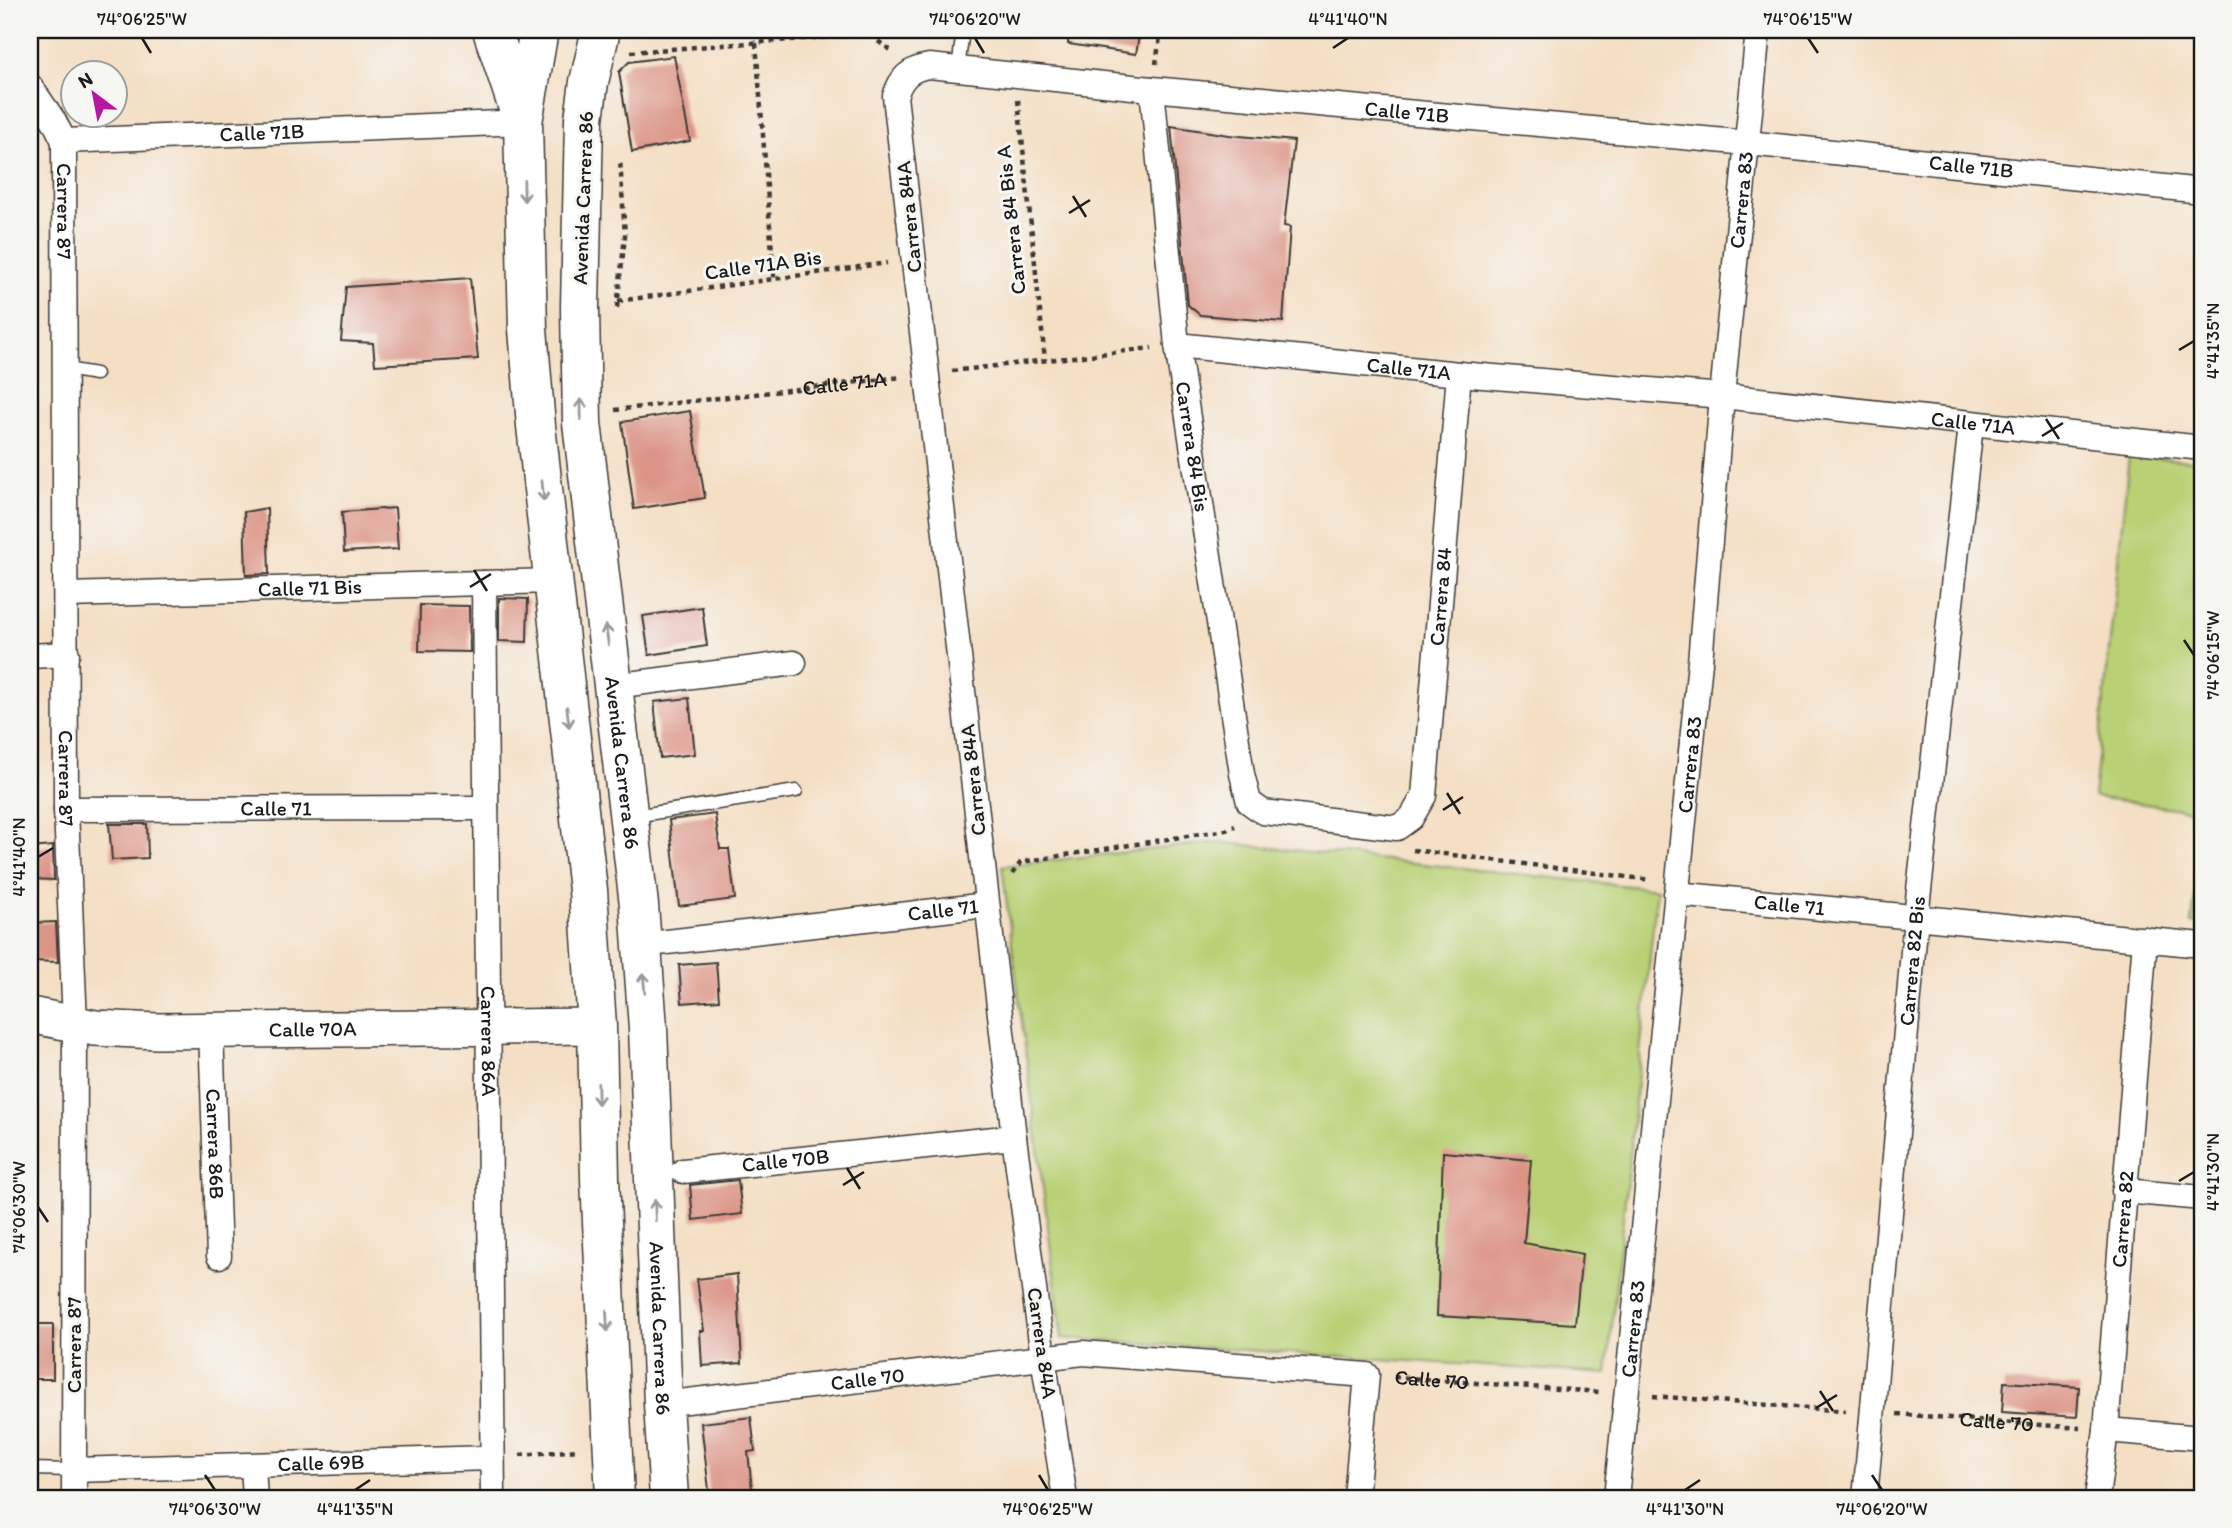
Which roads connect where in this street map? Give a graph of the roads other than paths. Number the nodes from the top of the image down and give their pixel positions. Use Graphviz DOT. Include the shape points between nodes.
graph roads {
  1 [pos="492,30"];
  2 [pos="539,30"];
  3 [pos="963,30"];
  4 [pos="1758,30"];
  5 [pos="606,38"];
  6 [pos="915,68"];
  7 [pos="958,69"];
  8 [pos="30,86"];
  9 [pos="1152,89"];
  10 [pos="523,122"];
  11 [pos="64,141"];
  12 [pos="1748,143"];
  13 [pos="2202,191"];
  14 [pos="1177,345"];
  15 [pos="66,369"];
  16 [pos="1460,373"];
  17 [pos="96,374"];
  18 [pos="1722,396"];
  19 [pos="1970,425"];
  20 [pos="2202,448"];
  21 [pos="552,582"];
  22 [pos="484,583"];
  23 [pos="67,595"];
  24 [pos="67,654"];
  25 [pos="30,656"];
  26 [pos="794,663"];
  27 [pos="613,686"];
  28 [pos="796,791"];
  29 [pos="486,808"];
  30 [pos="66,809"];
  31 [pos="630,817"];
  32 [pos="1404,823"];
  33 [pos="1676,894"];
  34 [pos="987,905"];
  35 [pos="1916,917"];
  36 [pos="2145,939"];
  37 [pos="641,945"];
  38 [pos="2202,945"];
  39 [pos="30,1015"];
  40 [pos="75,1024"];
  41 [pos="597,1026"];
  42 [pos="489,1027"];
  43 [pos="211,1030"];
  44 [pos="1014,1137"];
  45 [pos="683,1171"];
  46 [pos="2124,1191"];
  47 [pos="2202,1198"];
  48 [pos="219,1256"];
  49 [pos="1043,1357"];
  50 [pos="663,1404"];
  51 [pos="2106,1430"];
  52 [pos="2202,1438"];
  53 [pos="492,1458"];
  54 [pos="253,1466"];
  55 [pos="30,1469"];
  56 [pos="74,1471"];
  57 [pos="74,1498"];
  58 [pos="255,1498"];
  59 [pos="493,1498"];
  60 [pos="615,1498"];
  61 [pos="669,1498"];
  62 [pos="1065,1498"];
  63 [pos="1356,1498"];
  64 [pos="1616,1498"];
  65 [pos="1865,1498"];
  66 [pos="2097,1498"];
  1 -- 10 [label="main road"];
  2 -- 10 [label="main road"];
  3 -- 7 [label="lane"];
  4 -- 12 [label="street, Carrera 83"];
  27 -- 5 [label="main road, Avenida Carrera 86, one-way" via="582,423 580,307 589,82"];
  6 -- 7 [label="street, Calle 71B"];
  6 -- 34 [label="street, Carrera 84A" via="900,81 895,96"];
  7 -- 9 [label="street, Calle 71B"];
  8 -- 11 [label="street"];
  9 -- 12 [label="street, Calle 71B"];
  9 -- 14 [label="street, Carrera 84 Bis"];
  10 -- 11 [label="street, Calle 71B"];
  10 -- 21 [label="main road, one-way" via="528,329"];
  11 -- 15 [label="street, Carrera 87"];
  12 -- 13 [label="street, Calle 71B"];
  12 -- 18 [label="street, Carrera 83"];
  14 -- 16 [label="street, Calle 71A"];
  14 -- 32 [label="street, Carrera 84 Bis" via="1242,774 1256,807"];
  15 -- 17 [label="lane"];
  15 -- 23 [label="street, Carrera 87"];
  16 -- 18 [label="street, Calle 71A"];
  16 -- 32 [label="street, Carrera 84" via="1423,796"];
  18 -- 19 [label="street, Calle 71A"];
  18 -- 33 [label="street, Carrera 83"];
  19 -- 20 [label="street, Calle 71A"];
  19 -- 35 [label="street, Carrera 82 Bis"];
  21 -- 22 [label="street, Calle 71 Bis"];
  21 -- 41 [label="main road, one-way" via="588,890"];
  22 -- 23 [label="street, Calle 71 Bis"];
  22 -- 29 [label="street, Carrera 86A"];
  23 -- 24 [label="street, Carrera 87"];
  24 -- 25 [label="street"];
  24 -- 30 [label="street, Carrera 87"];
  26 -- 27 [label="street"];
  27 -- 31 [label="main road, Avenida Carrera 86"];
  28 -- 31 [label="lane"];
  29 -- 30 [label="street, Calle 71"];
  29 -- 42 [label="street, Carrera 86A"];
  30 -- 40 [label="street, Carrera 87"];
  31 -- 37 [label="main road, Avenida Carrera 86"];
  33 -- 35 [label="street, Calle 71"];
  33 -- 64 [label="street, Carrera 83"];
  34 -- 37 [label="street, Calle 71"];
  34 -- 44 [label="street, Carrera 84A"];
  35 -- 36 [label="street, Calle 71"];
  35 -- 65 [label="street, Carrera 82 Bis"];
  36 -- 38 [label="street, Calle 71"];
  36 -- 46 [label="street, Carrera 82"];
  50 -- 37 [label="main road, Avenida Carrera 86, one-way"];
  39 -- 40 [label="street, Calle 70A"];
  40 -- 43 [label="street, Calle 70A" via="115,1030"];
  40 -- 56 [label="street, Carrera 87"];
  41 -- 42 [label="street, Calle 70A"];
  41 -- 60 [label="main road, one-way"];
  42 -- 43 [label="street, Calle 70A"];
  42 -- 53 [label="street, Carrera 86A"];
  43 -- 48 [label="street, Carrera 86B"];
  44 -- 45 [label="street, Calle 70B"];
  44 -- 49 [label="street, Carrera 84A"];
  46 -- 47 [label="street"];
  46 -- 51 [label="street, Carrera 82"];
  49 -- 50 [label="street, Calle 70"];
  49 -- 62 [label="street, Carrera 84A"];
  49 -- 63 [label="street, Calle 70" via="1083,1353 1367,1375"];
  50 -- 61 [label="main road, Avenida Carrera 86"];
  51 -- 52 [label="street"];
  51 -- 66 [label="street, Carrera 82"];
  53 -- 54 [label="street, Calle 69B"];
  53 -- 59 [label="street, Carrera 86A"];
  54 -- 56 [label="street, Calle 69B"];
  54 -- 58 [label="street"];
  55 -- 56 [label="lane, Calle 69B"];
  56 -- 57 [label="street, Carrera 87"];
}
